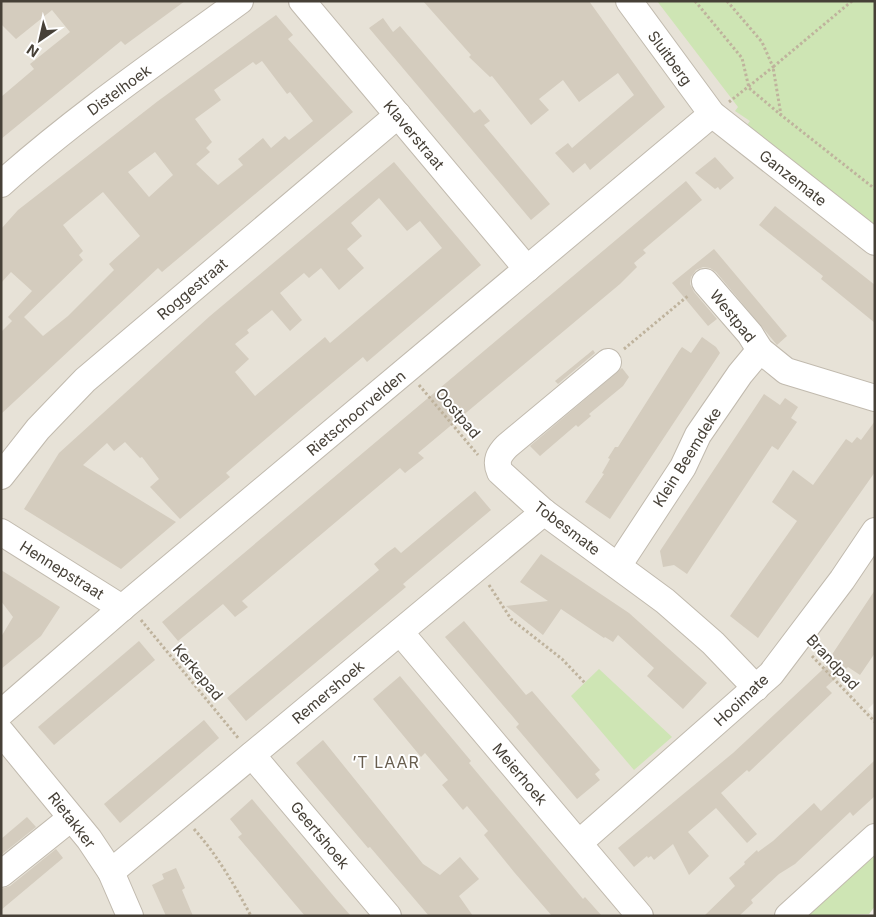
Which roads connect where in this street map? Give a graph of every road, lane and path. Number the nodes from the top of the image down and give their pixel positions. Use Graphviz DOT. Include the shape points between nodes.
graph roads {
  1 [pos="240,1"];
  2 [pos="302,1"];
  3 [pos="629,1"];
  4 [pos="695,1"];
  5 [pos="727,1"];
  6 [pos="852,1"];
  7 [pos="773,67"];
  8 [pos="749,88"];
  9 [pos="712,114"];
  10 [pos="398,115"];
  11 [pos="781,115"];
  12 [pos="1,184"];
  13 [pos="875,189"];
  14 [pos="875,242"];
  15 [pos="527,269"];
  16 [pos="705,282"];
  17 [pos="760,350"];
  18 [pos="608,362"];
  19 [pos="407,370"];
  20 [pos="875,398"];
  21 [pos="498,459"];
  22 [pos="1,476"];
  23 [pos="544,512"];
  24 [pos="875,531"];
  25 [pos="1,532"];
  26 [pos="618,566"];
  27 [pos="478,567"];
  28 [pos="122,608"];
  29 [pos="400,632"];
  30 [pos="796,639"];
  31 [pos="585,684"];
  32 [pos="756,688"];
  33 [pos="1,713"];
  34 [pos="875,722"];
  35 [pos="1,732"];
  36 [pos="252,754"];
  37 [pos="181,814"];
  38 [pos="71,818"];
  39 [pos="875,837"];
  40 [pos="579,843"];
  41 [pos="111,872"];
  42 [pos="1,874"];
  43 [pos="130,916"];
  44 [pos="250,916"];
  45 [pos="388,916"];
  46 [pos="640,916"];
  47 [pos="788,916"];
  1 -- 12 [label="street, Distelhoek" via="93,108"];
  2 -- 10 [label="street, Klaverstraat"];
  3 -- 9 [label="street, Sluitberg"];
  4 -- 8 [label="path" via="742,58"];
  5 -- 7 [label="path" via="762,42"];
  6 -- 7 [label="path"];
  7 -- 8 [label="path"];
  7 -- 11 [label="path"];
  8 -- 9 [label="path"];
  8 -- 11 [label="path"];
  9 -- 14 [label="street, Ganzemate"];
  9 -- 15 [label="street, Rietschoorvelden"];
  10 -- 15 [label="street, Klaverstraat"];
  10 -- 22 [label="street, Roggestraat" via="85,380 38,429"];
  11 -- 13 [label="path"];
  15 -- 19 [label="street, Rietschoorvelden"];
  16 -- 17 [label="street, Westpad"];
  16 -- 18 [label="path, Westpad"];
  17 -- 20 [label="street, Westpad" via="786,371"];
  17 -- 26 [label="street, Klein Beemdeke" via="698,435 682,467"];
  18 -- 21 [label="street" via="507,446"];
  19 -- 21 [label="path, Oostpad" via="480,457"];
  19 -- 28 [label="street, Rietschoorvelden"];
  21 -- 23 [label="street, Tobesmate" via="500,472"];
  23 -- 26 [label="street, Tobesmate"];
  23 -- 27 [label="street, Remershoek"];
  24 -- 30 [label="street, Hooimate"];
  25 -- 28 [label="street, Hennepstraat"];
  26 -- 32 [label="street, Tobesmate" via="713,643"];
  27 -- 29 [label="street, Remershoek"];
  27 -- 31 [label="path" via="511,619 562,658"];
  28 -- 33 [label="street, Rietschoorvelden"];
  28 -- 36 [label="path, Kerkepad" via="140,619"];
  29 -- 36 [label="street, Remershoek"];
  29 -- 40 [label="street, Meierhoek"];
  30 -- 32 [label="street, Hooimate" via="771,674"];
  30 -- 34 [label="path, Brandpad"];
  32 -- 40 [label="street, Hooimate"];
  35 -- 38 [label="street, Rietakker"];
  36 -- 37 [label="street, Remershoek"];
  36 -- 45 [label="street, Geertshoek"];
  37 -- 41 [label="street, Remershoek"];
  37 -- 44 [label="path" via="232,880"];
  38 -- 41 [label="street, Rietakker"];
  38 -- 42 [label="street"];
  39 -- 47 [label="street"];
  40 -- 46 [label="street, Meierhoek"];
  41 -- 43 [label="street, Rietakker"];
}
